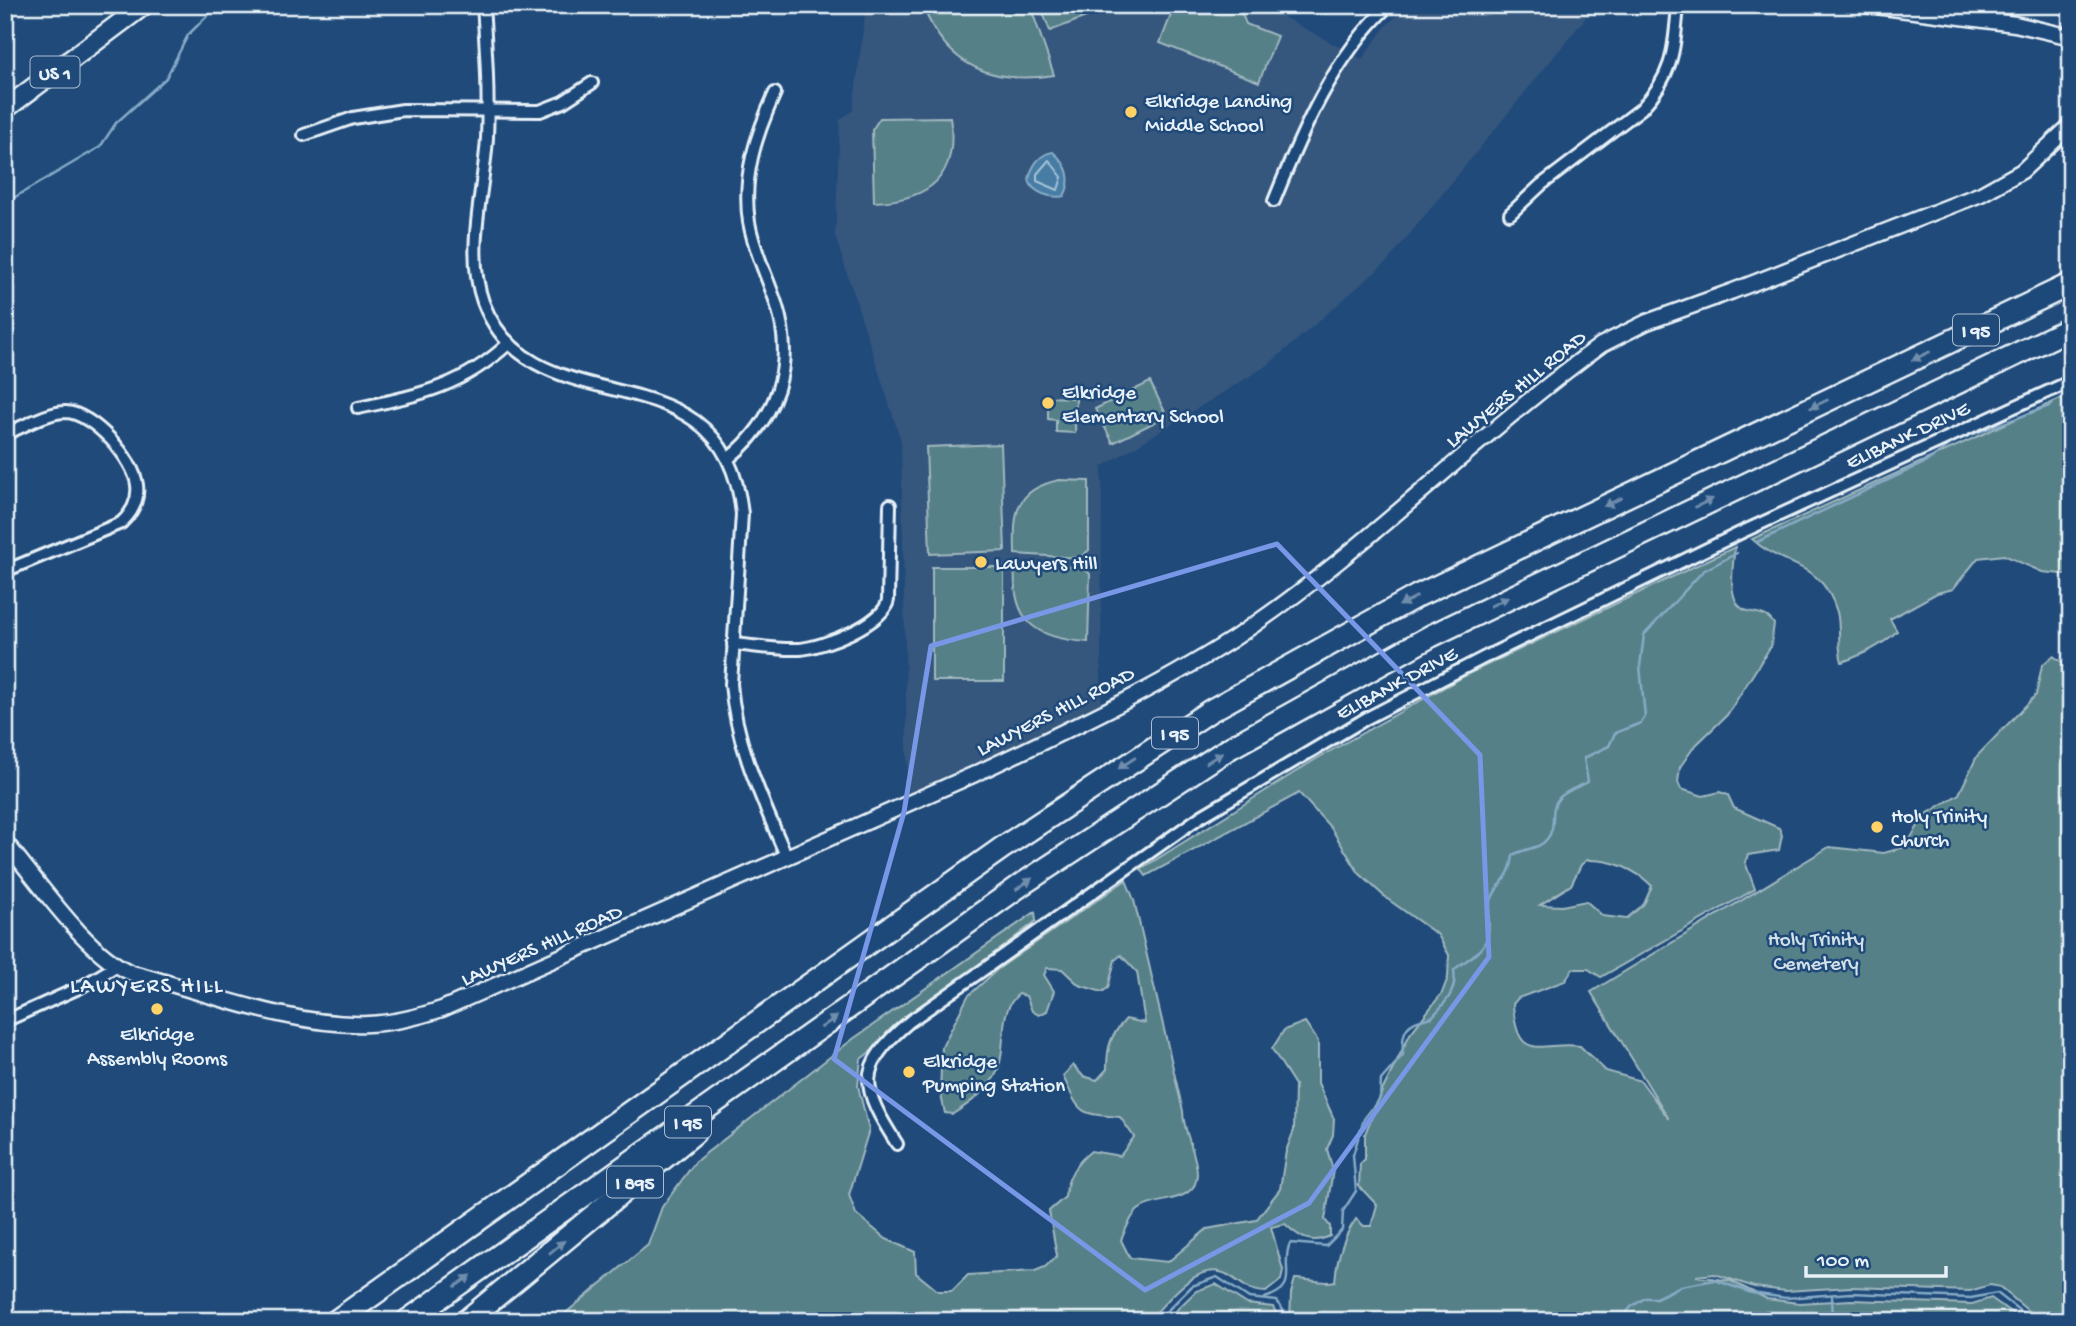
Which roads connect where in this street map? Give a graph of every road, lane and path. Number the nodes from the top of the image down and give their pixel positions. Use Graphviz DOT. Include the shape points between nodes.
graph roads {
  1 [pos="144,5"];
  2 [pos="483,5"];
  3 [pos="1389,5"];
  4 [pos="1678,5"];
  5 [pos="1868,5"];
  6 [pos="2071,37"];
  7 [pos="592,83"];
  8 [pos="775,93"];
  9 [pos="5,108"];
  10 [pos="487,110"];
  11 [pos="2071,125"];
  12 [pos="303,135"];
  13 [pos="1274,201"];
  14 [pos="1510,214"];
  15 [pos="2071,284"];
  16 [pos="2071,328"];
  17 [pos="509,343"];
  18 [pos="2071,382"];
  19 [pos="358,408"];
  20 [pos="5,434"];
  21 [pos="728,459"];
  22 [pos="890,505"];
  23 [pos="5,571"];
  24 [pos="733,644"];
  25 [pos="5,842"];
  26 [pos="787,858"];
  27 [pos="116,966"];
  28 [pos="5,1021"];
  29 [pos="803,1041"];
  30 [pos="897,1144"];
  31 [pos="336,1321"];
  32 [pos="408,1321"];
  33 [pos="466,1321"];
  1 -- 9 [label="main road, US 1"];
  2 -- 10 [label="street"];
  3 -- 13 [label="street" via="1334,74 1299,139"];
  4 -- 14 [label="street" via="1671,64 1655,94"];
  5 -- 6 [label="street" via="2015,24"];
  7 -- 10 [label="street" via="540,111"];
  8 -- 21 [label="street" via="754,144 747,195 754,243 782,322 785,364 767,418"];
  10 -- 12 [label="street" via="379,112"];
  10 -- 17 [label="street" via="478,284 483,302"];
  11 -- 26 [label="street, LAWYERS HILL ROAD" via="2022,171 1981,194 1621,333 1577,363 1318,576 1231,639 1048,739"];
  15 -- 31 [label="highway, I 95, one-way" via="1442,583 1210,711 1002,848"];
  29 -- 16 [label="highway, I 95, one-way" via="1094,836 1313,700 1507,598"];
  17 -- 19 [label="street" via="478,369 446,386"];
  17 -- 21 [label="street" via="551,373 644,396 687,414"];
  18 -- 30 [label="street, ELIBANK DRIVE" via="1752,527 1487,656 1355,725 1200,817 919,1014 879,1048 870,1075 871,1099"];
  20 -- 23 [label="street" via="57,413 89,418 130,468 138,487 134,509 121,523"];
  21 -- 24 [label="street" via="742,514"];
  22 -- 24 [label="street" via="888,600 876,620 810,647"];
  24 -- 26 [label="street" via="731,684 739,738"];
  25 -- 27 [label="street, LAWYERS HILL ROAD" via="96,949"];
  26 -- 27 [label="street, LAWYERS HILL ROAD" via="483,993 389,1022 301,1017"];
  27 -- 28 [label="street"];
  32 -- 29 [label="highway, I 95, one-way"];
  33 -- 29 [label="highway, I 895, one-way"];
}
